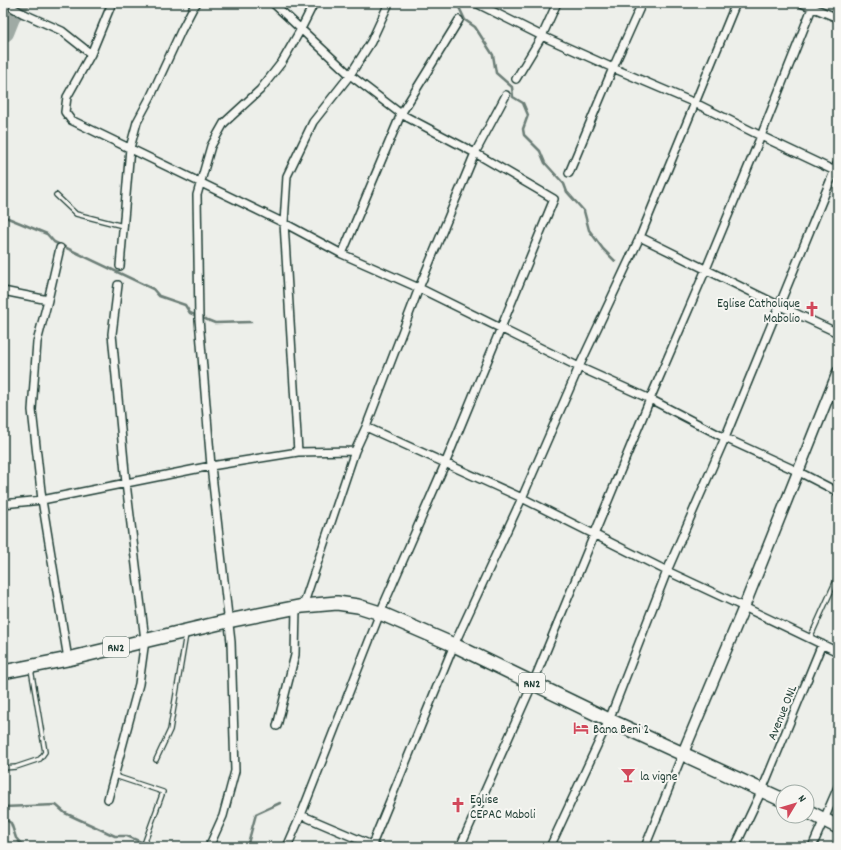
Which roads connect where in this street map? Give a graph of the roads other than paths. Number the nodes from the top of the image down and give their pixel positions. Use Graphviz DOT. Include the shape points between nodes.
graph roads {
  1 [pos="112,3"];
  2 [pos="197,3"];
  3 [pos="273,3"];
  4 [pos="314,3"];
  5 [pos="389,3"];
  6 [pos="476,3"];
  7 [pos="557,3"];
  8 [pos="642,3"];
  9 [pos="736,3"];
  10 [pos="801,3"];
  11 [pos="813,5"];
  12 [pos="13,6"];
  13 [pos="838,18"];
  14 [pos="459,20"];
  15 [pos="301,29"];
  16 [pos="542,36"];
  17 [pos="91,54"];
  18 [pos="613,68"];
  19 [pos="350,74"];
  20 [pos="516,79"];
  21 [pos="506,95"];
  22 [pos="695,103"];
  23 [pos="401,114"];
  24 [pos="761,136"];
  25 [pos="130,148"];
  26 [pos="475,153"];
  27 [pos="838,162"];
  28 [pos="836,172"];
  29 [pos="570,173"];
  30 [pos="200,182"];
  31 [pos="56,195"];
  32 [pos="284,223"];
  33 [pos="123,226"];
  34 [pos="640,237"];
  35 [pos="60,248"];
  36 [pos="342,254"];
  37 [pos="120,266"];
  38 [pos="706,269"];
  39 [pos="118,285"];
  40 [pos="419,288"];
  41 [pos="3,291"];
  42 [pos="48,300"];
  43 [pos="780,306"];
  44 [pos="501,328"];
  45 [pos="838,333"];
  46 [pos="579,367"];
  47 [pos="838,372"];
  48 [pos="650,399"];
  49 [pos="366,427"];
  50 [pos="725,438"];
  51 [pos="298,452"];
  52 [pos="356,452"];
  53 [pos="445,464"];
  54 [pos="211,466"];
  55 [pos="799,472"];
  56 [pos="126,483"];
  57 [pos="838,492"];
  58 [pos="522,498"];
  59 [pos="42,500"];
  60 [pos="3,504"];
  61 [pos="594,535"];
  62 [pos="667,571"];
  63 [pos="838,576"];
  64 [pos="299,607"];
  65 [pos="744,607"];
  66 [pos="380,613"];
  67 [pos="228,621"];
  68 [pos="187,631"];
  69 [pos="810,638"];
  70 [pos="145,640"];
  71 [pos="822,644"];
  72 [pos="454,645"];
  73 [pos="838,652"];
  74 [pos="68,659"];
  75 [pos="30,667"];
  76 [pos="3,672"];
  77 [pos="533,683"];
  78 [pos="609,720"];
  79 [pos="277,726"];
  80 [pos="683,753"];
  81 [pos="156,760"];
  82 [pos="3,768"];
  83 [pos="115,776"];
  84 [pos="838,787"];
  85 [pos="762,790"];
  86 [pos="775,796"];
  87 [pos="108,799"];
  88 [pos="301,815"];
  89 [pos="815,815"];
  90 [pos="824,820"];
  91 [pos="838,827"];
  92 [pos="373,846"];
  93 [pos="143,847"];
  94 [pos="209,847"];
  95 [pos="287,847"];
  96 [pos="460,847"];
  97 [pos="550,847"];
  98 [pos="645,847"];
  99 [pos="735,847"];
  100 [pos="812,847"];
  1 -- 17 [label="street"];
  2 -- 25 [label="street" via="137,122"];
  3 -- 15 [label="street"];
  4 -- 15 [label="street"];
  5 -- 19 [label="street" via="371,42"];
  6 -- 16 [label="street"];
  7 -- 16 [label="street"];
  8 -- 18 [label="street"];
  9 -- 22 [label="street"];
  10 -- 11 [label="street"];
  11 -- 13 [label="street"];
  11 -- 24 [label="street"];
  12 -- 17 [label="street" via="62,32"];
  14 -- 23 [label="street"];
  15 -- 19 [label="street"];
  15 -- 30 [label="street" via="282,62 260,90 224,123 211,146"];
  16 -- 18 [label="street"];
  16 -- 20 [label="street"];
  17 -- 25 [label="street" via="67,98 65,112 71,120"];
  18 -- 22 [label="street"];
  18 -- 29 [label="street"];
  19 -- 23 [label="street"];
  19 -- 32 [label="street" via="313,122 287,176"];
  21 -- 26 [label="street"];
  22 -- 24 [label="street"];
  22 -- 34 [label="street"];
  23 -- 26 [label="street"];
  23 -- 36 [label="street"];
  24 -- 28 [label="street"];
  24 -- 38 [label="street"];
  25 -- 30 [label="street"];
  25 -- 33 [label="street"];
  26 -- 40 [label="street"];
  26 -- 44 [label="street" via="554,199"];
  27 -- 28 [label="street"];
  28 -- 43 [label="street"];
  30 -- 32 [label="street"];
  30 -- 54 [label="street" via="197,195 199,317"];
  31 -- 33 [label="lane" via="76,214"];
  32 -- 36 [label="street"];
  32 -- 51 [label="street"];
  33 -- 37 [label="street"];
  34 -- 38 [label="street"];
  34 -- 46 [label="street"];
  35 -- 42 [label="street"];
  36 -- 40 [label="street"];
  38 -- 43 [label="street"];
  38 -- 48 [label="street"];
  39 -- 56 [label="street" via="112,334"];
  40 -- 44 [label="street"];
  40 -- 49 [label="street"];
  41 -- 42 [label="street"];
  42 -- 59 [label="street" via="37,342 32,410"];
  43 -- 45 [label="street"];
  43 -- 50 [label="street"];
  44 -- 46 [label="street"];
  44 -- 53 [label="street"];
  46 -- 48 [label="street"];
  46 -- 58 [label="street"];
  47 -- 55 [label="street"];
  48 -- 50 [label="street"];
  48 -- 61 [label="street"];
  49 -- 52 [label="street"];
  49 -- 53 [label="street"];
  50 -- 55 [label="street"];
  50 -- 62 [label="street"];
  51 -- 52 [label="street"];
  51 -- 54 [label="street"];
  52 -- 64 [label="street"];
  53 -- 58 [label="street"];
  53 -- 66 [label="street"];
  54 -- 56 [label="street"];
  54 -- 67 [label="street"];
  55 -- 57 [label="street"];
  55 -- 65 [label="street"];
  56 -- 59 [label="street"];
  56 -- 70 [label="street"];
  58 -- 61 [label="street"];
  58 -- 72 [label="street"];
  59 -- 60 [label="street"];
  59 -- 74 [label="street"];
  61 -- 62 [label="street"];
  61 -- 77 [label="street"];
  62 -- 65 [label="street"];
  62 -- 78 [label="street"];
  63 -- 69 [label="lane"];
  64 -- 66 [label="highway, RN2" via="337,603"];
  64 -- 67 [label="highway, RN2"];
  64 -- 79 [label="street" via="295,655"];
  65 -- 69 [label="street"];
  65 -- 80 [label="street"];
  66 -- 72 [label="highway, RN2"];
  66 -- 88 [label="street"];
  67 -- 68 [label="highway, RN2"];
  67 -- 94 [label="street" via="231,642 235,771 223,816"];
  68 -- 70 [label="highway, RN2"];
  68 -- 81 [label="lane" via="170,730"];
  69 -- 71 [label="street"];
  70 -- 74 [label="highway, RN2"];
  70 -- 83 [label="street" via="139,684"];
  71 -- 73 [label="street"];
  71 -- 85 [label="street, Avenue ONL"];
  72 -- 77 [label="highway, RN2"];
  72 -- 92 [label="street"];
  74 -- 75 [label="highway, RN2"];
  75 -- 76 [label="highway, RN2"];
  75 -- 82 [label="lane" via="45,752 40,759"];
  77 -- 78 [label="highway, RN2"];
  77 -- 96 [label="street"];
  78 -- 80 [label="highway, RN2"];
  78 -- 97 [label="street"];
  80 -- 85 [label="highway, RN2"];
  80 -- 98 [label="street"];
  83 -- 87 [label="street"];
  83 -- 93 [label="lane" via="164,792"];
  84 -- 90 [label="street"];
  85 -- 86 [label="highway, RN2"];
  85 -- 99 [label="street, Avenue ONL"];
  88 -- 92 [label="street"];
  88 -- 95 [label="street"];
  89 -- 90 [label="highway"];
  90 -- 91 [label="highway"];
  90 -- 100 [label="street"];
}
